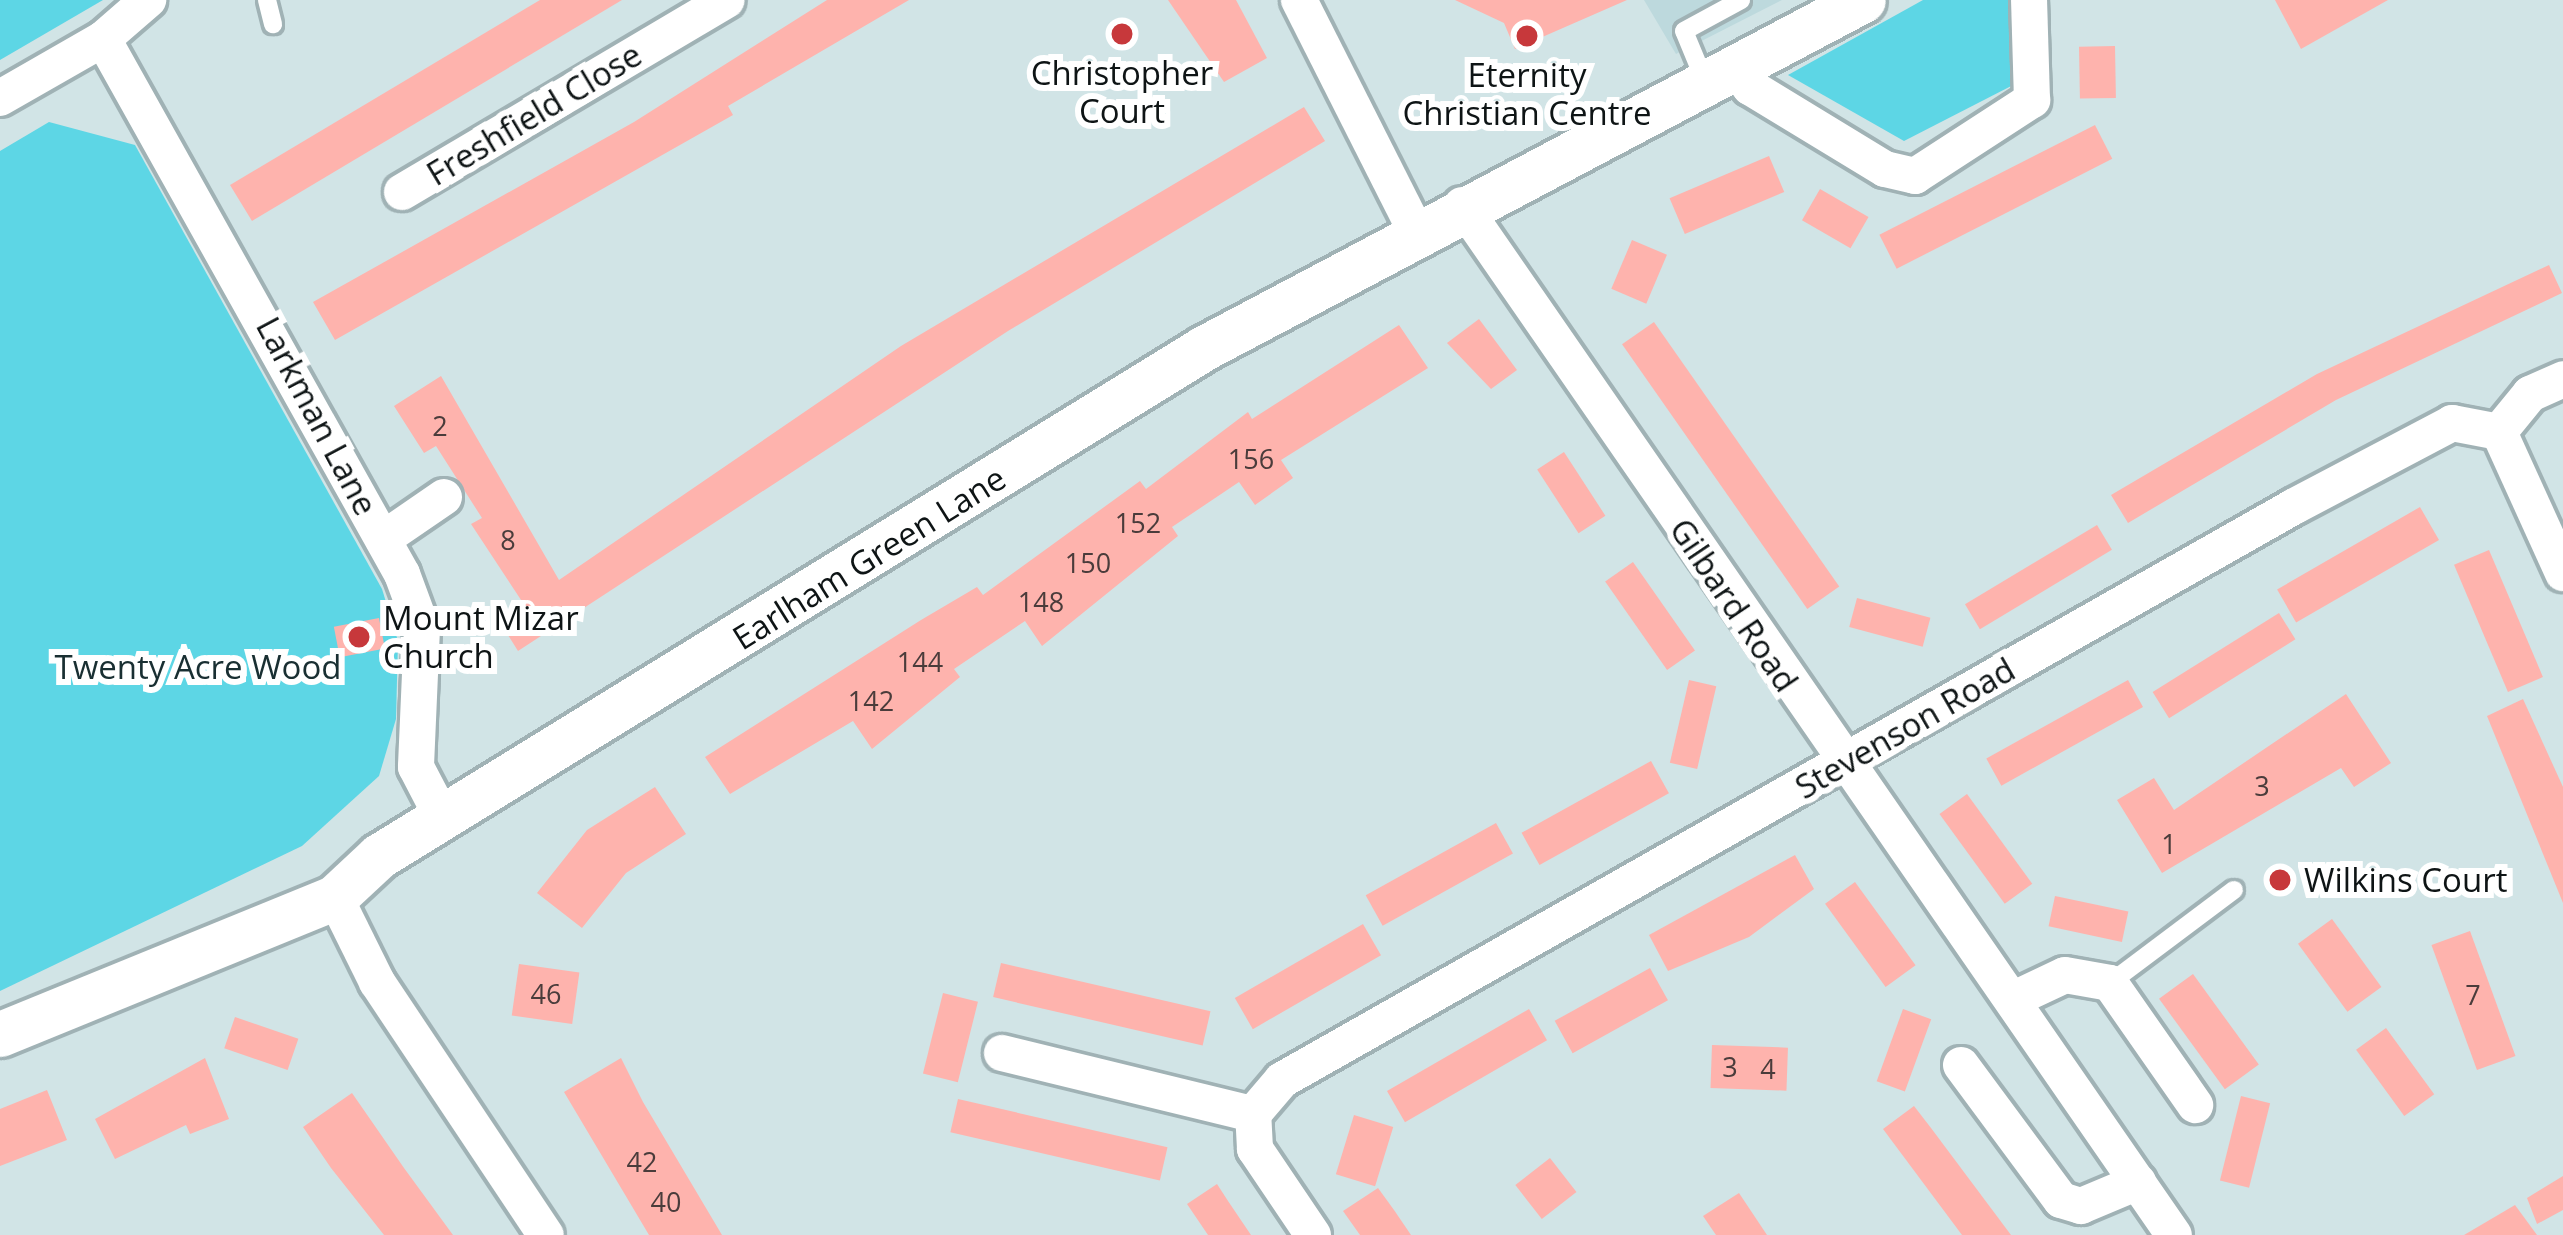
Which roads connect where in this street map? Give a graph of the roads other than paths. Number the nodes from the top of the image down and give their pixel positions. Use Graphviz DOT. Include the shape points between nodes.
graph roads {
  1 [pos="148,0"];
  2 [pos="267,0"];
  3 [pos="727,0"];
  4 [pos="1299,0"];
  5 [pos="1741,0"];
  6 [pos="2029,0"];
  7 [pos="1852,3"];
  8 [pos="273,24"];
  9 [pos="103,39"];
  10 [pos="1721,76"];
  11 [pos="0,98"];
  12 [pos="402,192"];
  13 [pos="1462,206"];
  14 [pos="1414,230"];
  15 [pos="2563,380"];
  16 [pos="2499,432"];
  17 [pos="444,497"];
  18 [pos="383,539"];
  19 [pos="2563,573"];
  20 [pos="1842,764"];
  21 [pos="442,817"];
  22 [pos="2234,890"];
  23 [pos="335,897"];
  24 [pos="2110,983"];
  25 [pos="2014,999"];
  26 [pos="0,1034"];
  27 [pos="1002,1052"];
  28 [pos="1961,1066"];
  29 [pos="2194,1105"];
  30 [pos="1253,1114"];
  31 [pos="2138,1182"];
  32 [pos="546,1235"];
  33 [pos="1313,1235"];
  34 [pos="2174,1235"];
  1 -- 9 [label="street"];
  2 -- 8 [label="lane"];
  3 -- 12 [label="street, Freshfield Close"];
  4 -- 14 [label="street"];
  5 -- 10 [label="lane" via="1684,31"];
  6 -- 10 [label="street" via="2032,100 1915,176 1885,169"];
  7 -- 10 [label="street, Earlham Green Lane"];
  9 -- 11 [label="street"];
  9 -- 18 [label="street, Larkman Lane"];
  10 -- 13 [label="street, Earlham Green Lane"];
  13 -- 14 [label="street, Earlham Green Lane"];
  13 -- 20 [label="street, Gilbard Road"];
  14 -- 21 [label="street, Earlham Green Lane" via="1204,348"];
  15 -- 16 [label="street" via="2530,394"];
  16 -- 19 [label="street"];
  16 -- 20 [label="street, Stevenson Road" via="2452,423"];
  17 -- 18 [label="street"];
  18 -- 21 [label="street, Larkman Lane" via="422,628 416,767"];
  20 -- 25 [label="street, Gilbard Road"];
  20 -- 30 [label="street, Stevenson Road" via="1282,1080"];
  21 -- 23 [label="street, Earlham Green Lane"];
  22 -- 24 [label="lane"];
  23 -- 26 [label="street, Earlham Green Lane"];
  23 -- 32 [label="street" via="377,982"];
  24 -- 25 [label="street" via="2065,975"];
  24 -- 29 [label="street"];
  25 -- 31 [label="street, Gilbard Road"];
  27 -- 30 [label="street"];
  28 -- 31 [label="street" via="2061,1200 2081,1206"];
  30 -- 33 [label="street" via="1255,1149"];
  31 -- 34 [label="street, Gilbard Road"];
}
